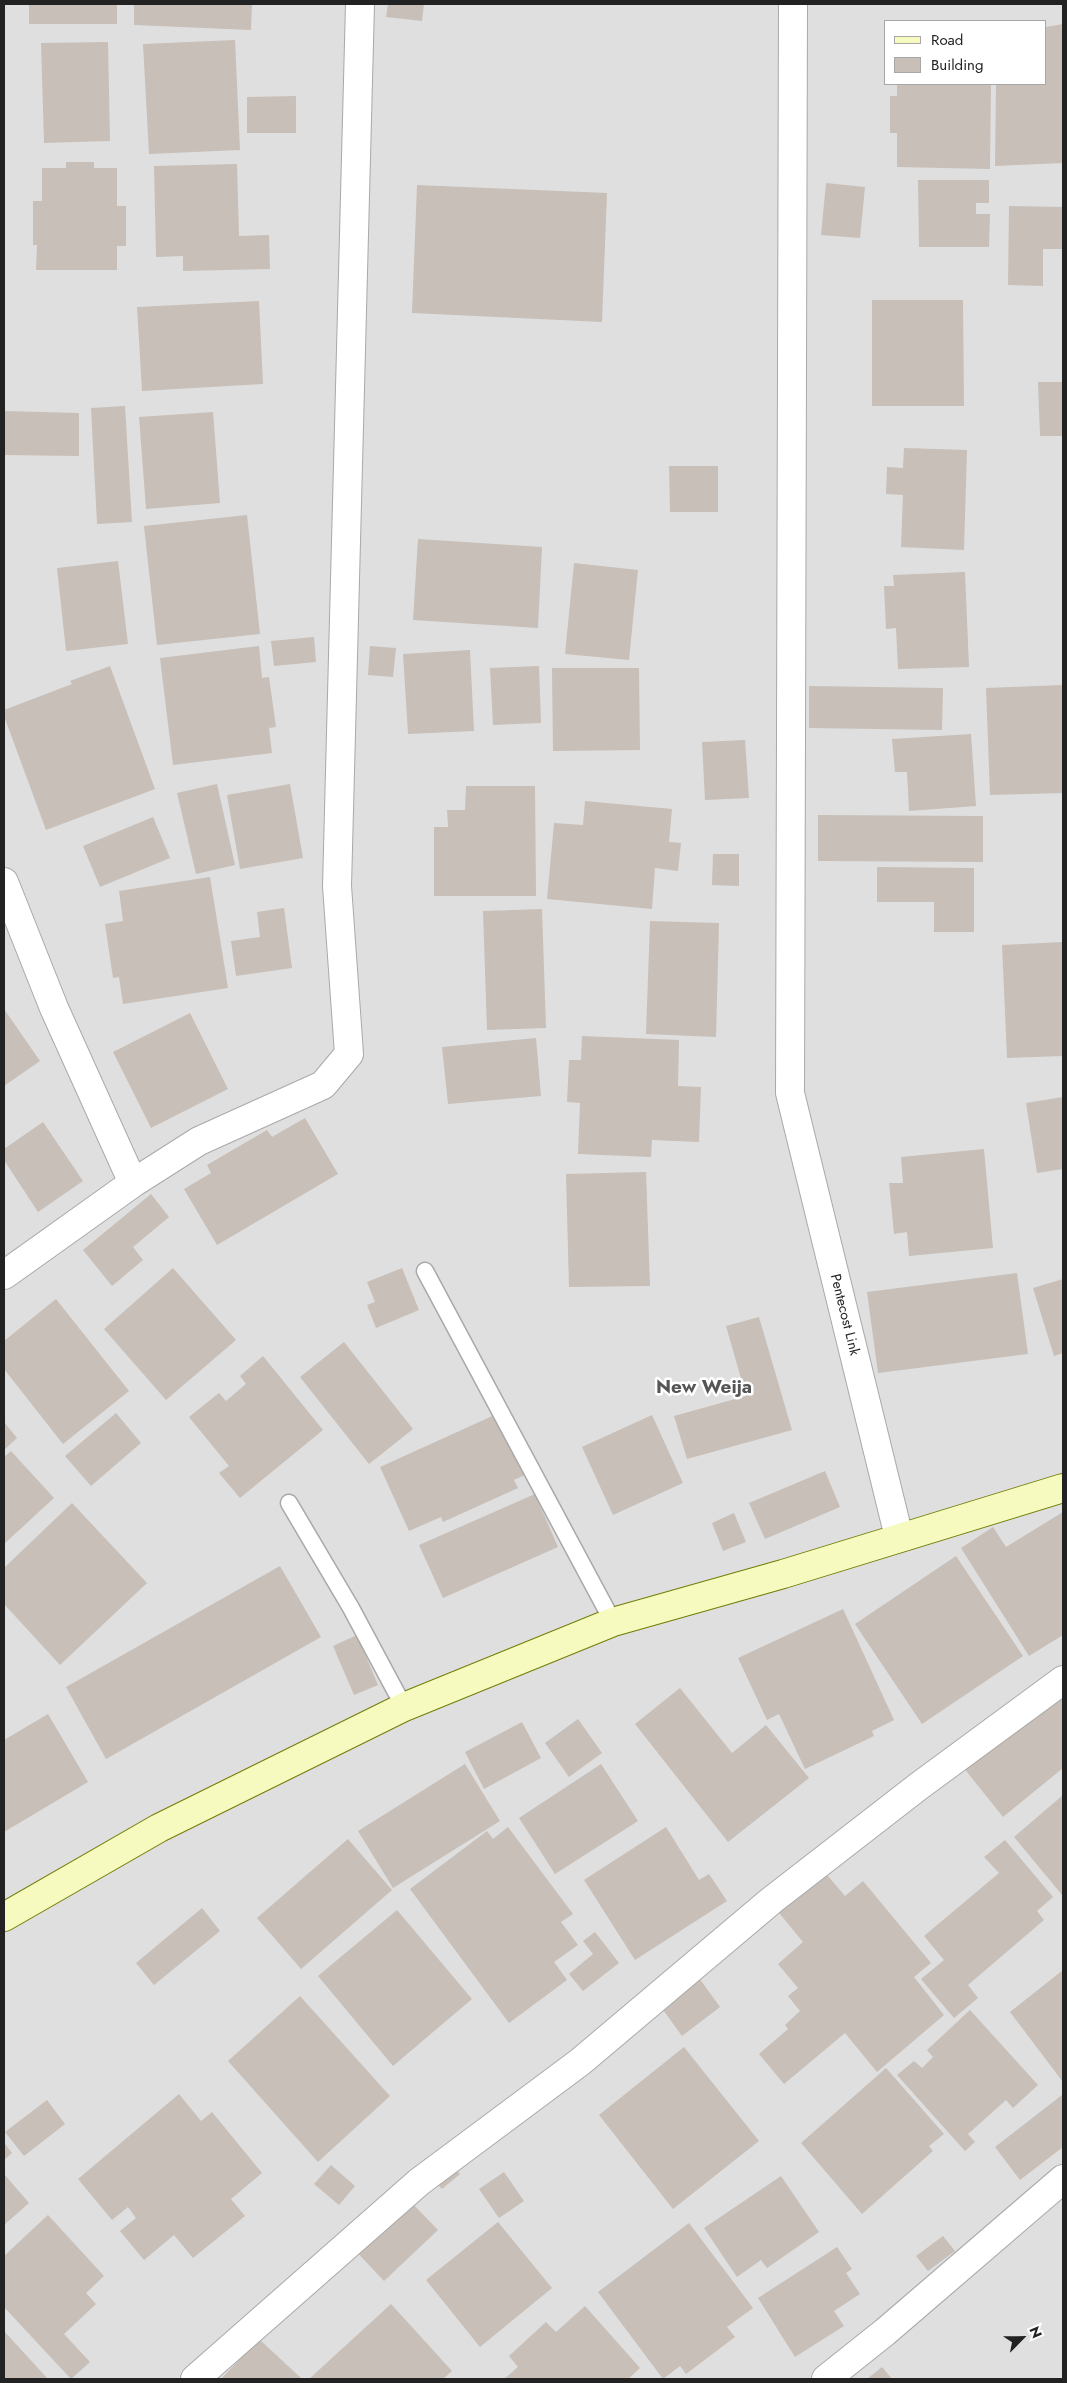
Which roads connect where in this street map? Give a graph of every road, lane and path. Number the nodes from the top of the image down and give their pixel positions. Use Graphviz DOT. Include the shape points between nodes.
graph roads {
  1 [pos="360,4"];
  2 [pos="793,4"];
  3 [pos="4,882"];
  4 [pos="133,1183"];
  5 [pos="425,1271"];
  6 [pos="4,1275"];
  7 [pos="1063,1488"];
  8 [pos="289,1503"];
  9 [pos="899,1537"];
  10 [pos="613,1622"];
  11 [pos="1063,1680"];
  12 [pos="404,1707"];
  13 [pos="4,1917"];
  14 [pos="1063,2179"];
  15 [pos="195,2379"];
  16 [pos="826,2379"];
  1 -- 4 [label="street" via="337,886 349,1054 323,1085 199,1141"];
  2 -- 9 [label="street, Pentecost Link" via="790,1093"];
  3 -- 4 [label="street" via="54,1008"];
  4 -- 6 [label="street"];
  5 -- 10 [label="lane"];
  7 -- 9 [label="street"];
  8 -- 12 [label="lane"];
  9 -- 10 [label="street"];
  10 -- 12 [label="street"];
  11 -- 15 [label="street" via="772,1900 580,2062 419,2182"];
  12 -- 13 [label="street" via="159,1828"];
  14 -- 16 [label="street"];
}
